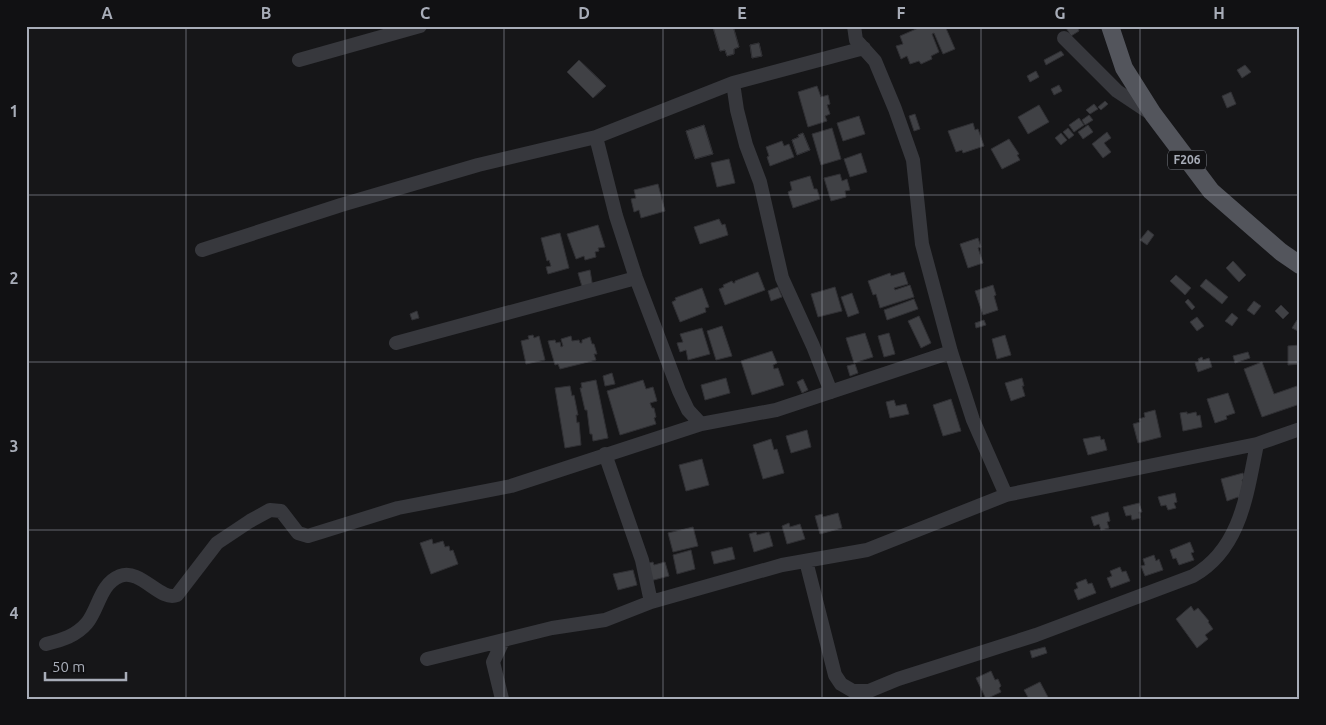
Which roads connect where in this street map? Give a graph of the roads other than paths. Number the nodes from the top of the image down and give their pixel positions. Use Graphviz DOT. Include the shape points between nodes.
graph roads {
  1 [pos="420,26"];
  2 [pos="854,26"];
  3 [pos="1110,26"];
  4 [pos="1064,38"];
  5 [pos="864,48"];
  6 [pos="299,60"];
  7 [pos="733,83"];
  8 [pos="1153,114"];
  9 [pos="596,137"];
  10 [pos="202,250"];
  11 [pos="1300,265"];
  12 [pos="636,278"];
  13 [pos="396,343"];
  14 [pos="951,352"];
  15 [pos="831,392"];
  16 [pos="700,424"];
  17 [pos="1300,429"];
  18 [pos="1257,444"];
  19 [pos="605,454"];
  20 [pos="1006,495"];
  21 [pos="806,560"];
  22 [pos="651,602"];
  23 [pos="503,641"];
  24 [pos="46,644"];
  25 [pos="428,658"];
  26 [pos="502,699"];
  1 -- 6 [label="street"];
  2 -- 5 [label="street" via="856,40"];
  3 -- 8 [label="main road, F206" via="1124,68"];
  4 -- 8 [label="street" via="1117,91"];
  5 -- 7 [label="street"];
  5 -- 14 [label="street" via="875,61 913,160 922,244"];
  7 -- 9 [label="street"];
  7 -- 15 [label="street" via="746,146 760,182 782,278"];
  8 -- 11 [label="main road, F206" via="1211,191"];
  9 -- 10 [label="street" via="468,168"];
  9 -- 12 [label="street"];
  12 -- 13 [label="street"];
  12 -- 16 [label="street" via="679,391 688,410"];
  14 -- 15 [label="street"];
  14 -- 20 [label="street" via="973,420"];
  15 -- 16 [label="street" via="776,410"];
  16 -- 19 [label="street"];
  17 -- 18 [label="street"];
  18 -- 20 [label="street"];
  18 -- 21 [label="street" via="1246,500 1236,529 1207,569 1036,636 869,691 853,691 835,676"];
  19 -- 22 [label="street" via="642,560"];
  19 -- 24 [label="street" via="511,486 398,508 308,536 298,533 281,511 270,510 217,543 177,595 168,596 137,577 121,576 104,589 87,623 67,639"];
  20 -- 21 [label="street" via="867,550"];
  21 -- 22 [label="street"];
  22 -- 23 [label="street" via="605,620 552,628"];
  23 -- 25 [label="street"];
  23 -- 26 [label="street" via="493,662"];
}
